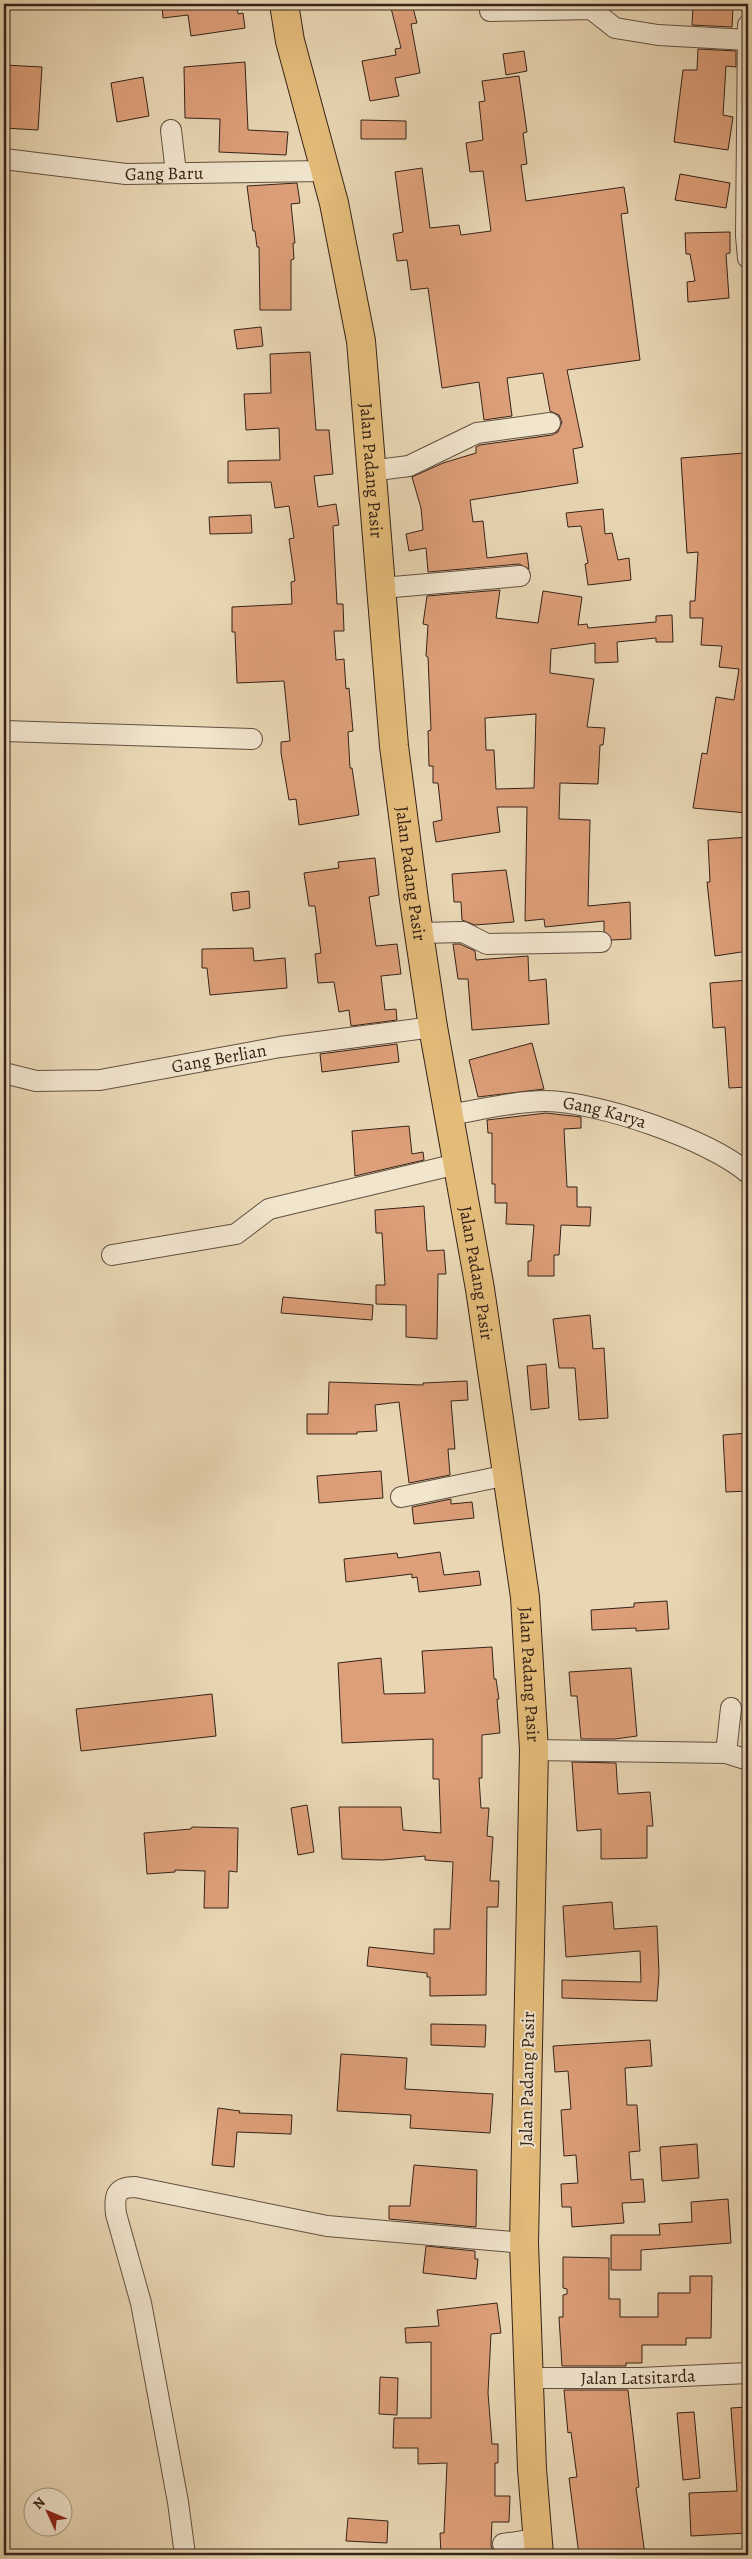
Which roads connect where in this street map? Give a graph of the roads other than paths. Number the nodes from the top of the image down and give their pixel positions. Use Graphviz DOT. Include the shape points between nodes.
graph roads {
  1 [pos="284,4"];
  2 [pos="490,4"];
  3 [pos="748,25"];
  4 [pos="748,40"];
  5 [pos="171,130"];
  6 [pos="4,160"];
  7 [pos="325,171"];
  8 [pos="176,173"];
  9 [pos="747,236"];
  10 [pos="748,258"];
  11 [pos="550,423"];
  12 [pos="370,471"];
  13 [pos="519,584"];
  14 [pos="382,588"];
  15 [pos="4,731"];
  16 [pos="252,739"];
  17 [pos="419,933"];
  18 [pos="601,942"];
  19 [pos="433,1027"];
  20 [pos="4,1073"];
  21 [pos="448,1115"];
  22 [pos="457,1164"];
  23 [pos="746,1166"];
  24 [pos="112,1255"];
  25 [pos="508,1474"];
  26 [pos="401,1497"];
  27 [pos="731,1708"];
  28 [pos="534,1750"];
  29 [pos="740,1755"];
  30 [pos="524,2243"];
  31 [pos="748,2373"];
  32 [pos="528,2378"];
  33 [pos="503,2544"];
  34 [pos="538,2547"];
  35 [pos="185,2555"];
  1 -- 7 [label="highway, Jalan Padang Pasir" via="290,41"];
  2 -- 4 [label="street" via="490,11 591,9 615,28 658,35"];
  3 -- 4 [label="street"];
  4 -- 9 [label="street"];
  5 -- 8 [label="street"];
  6 -- 8 [label="street, Gang Baru" via="126,174"];
  7 -- 8 [label="street, Gang Baru"];
  7 -- 12 [label="highway, Jalan Padang Pasir" via="361,341"];
  9 -- 10 [label="street"];
  11 -- 12 [label="street" via="477,433 409,466"];
  12 -- 14 [label="highway, Jalan Padang Pasir"];
  13 -- 14 [label="street" via="478,590 477,580"];
  14 -- 17 [label="highway, Jalan Padang Pasir" via="394,746"];
  15 -- 16 [label="street"];
  17 -- 18 [label="street" via="463,932 487,944"];
  17 -- 19 [label="highway, Jalan Padang Pasir"];
  19 -- 20 [label="street, Gang Berlian" via="299,1044 100,1080 36,1080"];
  19 -- 21 [label="highway, Jalan Padang Pasir"];
  21 -- 22 [label="highway, Jalan Padang Pasir"];
  21 -- 23 [label="street, Gang Karya" via="545,1101 592,1106 669,1132"];
  22 -- 24 [label="street" via="269,1209 236,1234"];
  22 -- 25 [label="highway, Jalan Padang Pasir"];
  25 -- 26 [label="street"];
  25 -- 28 [label="highway, Jalan Padang Pasir" via="525,1597"];
  27 -- 29 [label="street"];
  28 -- 29 [label="street"];
  28 -- 30 [label="highway, Jalan Padang Pasir"];
  30 -- 32 [label="highway, Jalan Padang Pasir"];
  30 -- 35 [label="street" via="361,2231 135,2186 124,2186 118,2191 114,2199 116,2214 141,2303"];
  31 -- 32 [label="street, Jalan Latsitarda" via="640,2378"];
  32 -- 34 [label="highway, Jalan Padang Pasir"];
  33 -- 34 [label="street"];
}
